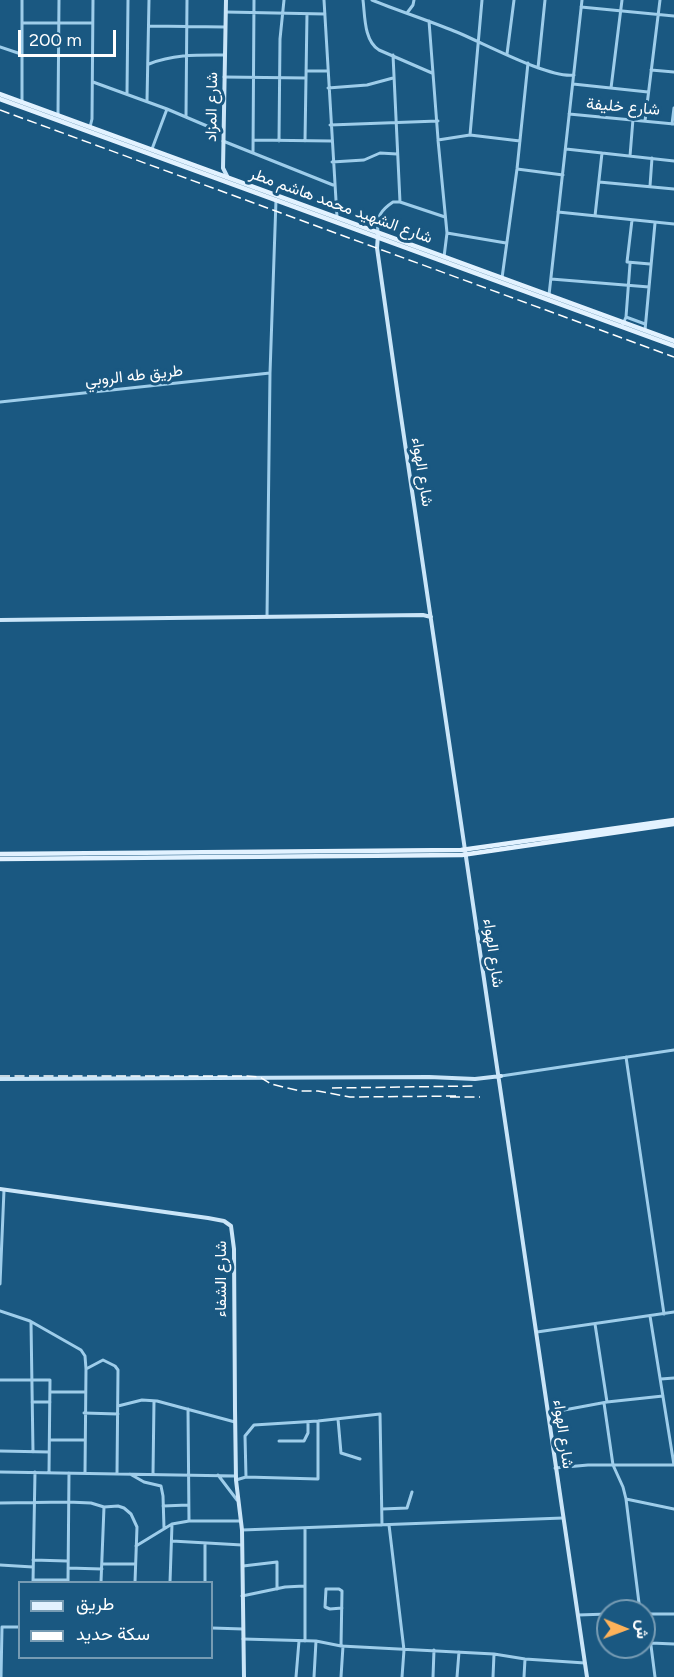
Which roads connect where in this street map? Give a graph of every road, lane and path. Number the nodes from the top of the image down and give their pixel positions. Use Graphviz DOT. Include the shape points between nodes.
graph roads {
  1 [pos="22,0"];
  2 [pos="59,0"];
  3 [pos="93,0"];
  4 [pos="128,0"];
  5 [pos="149,0"];
  6 [pos="188,0"];
  7 [pos="226,0"];
  8 [pos="254,0"];
  9 [pos="284,0"];
  10 [pos="324,0"];
  11 [pos="363,0"];
  12 [pos="372,0"];
  13 [pos="386,0"];
  14 [pos="414,0"];
  15 [pos="482,0"];
  16 [pos="514,0"];
  17 [pos="546,0"];
  18 [pos="582,0"];
  19 [pos="622,0"];
  20 [pos="660,0"];
  21 [pos="383,4"];
  22 [pos="581,7"];
  23 [pos="621,10"];
  24 [pos="226,12"];
  25 [pos="254,13"];
  26 [pos="283,13"];
  27 [pos="407,13"];
  28 [pos="307,14"];
  29 [pos="325,14"];
  30 [pos="658,15"];
  31 [pos="674,16"];
  32 [pos="429,21"];
  33 [pos="59,22"];
  34 [pos="93,23"];
  35 [pos="22,24"];
  36 [pos="149,26"];
  37 [pos="187,26"];
  38 [pos="225,27"];
  39 [pos="478,41"];
  40 [pos="0,47"];
  41 [pos="22,54"];
  42 [pos="507,54"];
  43 [pos="186,55"];
  44 [pos="225,55"];
  45 [pos="393,55"];
  46 [pos="528,63"];
  47 [pos="149,64"];
  48 [pos="538,68"];
  49 [pos="651,70"];
  50 [pos="306,71"];
  51 [pos="327,71"];
  52 [pos="674,72"];
  53 [pos="432,73"];
  54 [pos="574,75"];
  55 [pos="225,77"];
  56 [pos="254,77"];
  57 [pos="280,78"];
  58 [pos="306,78"];
  59 [pos="393,78"];
  60 [pos="93,82"];
  61 [pos="573,84"];
  62 [pos="328,88"];
  63 [pos="612,88"];
  64 [pos="649,92"];
  65 [pos="0,94"];
  66 [pos="127,94"];
  67 [pos="0,99"];
  68 [pos="147,101"];
  69 [pos="22,102"];
  70 [pos="674,108"];
  71 [pos="167,109"];
  72 [pos="569,114"];
  73 [pos="58,115"];
  74 [pos="186,117"];
  75 [pos="633,119"];
  76 [pos="645,120"];
  77 [pos="438,121"];
  78 [pos="395,123"];
  79 [pos="673,124"];
  80 [pos="330,125"];
  81 [pos="90,127"];
  82 [pos="224,130"];
  83 [pos="470,135"];
  84 [pos="253,140"];
  85 [pos="438,140"];
  86 [pos="223,141"];
  87 [pos="279,141"];
  88 [pos="306,141"];
  89 [pos="331,141"];
  90 [pos="520,141"];
  91 [pos="152,149"];
  92 [pos="566,149"];
  93 [pos="253,153"];
  94 [pos="602,153"];
  95 [pos="397,154"];
  96 [pos="630,156"];
  97 [pos="652,158"];
  98 [pos="674,161"];
  99 [pos="332,162"];
  100 [pos="194,167"];
  101 [pos="517,169"];
  102 [pos="563,176"];
  103 [pos="227,177"];
  104 [pos="599,182"];
  105 [pos="333,185"];
  106 [pos="650,187"];
  107 [pos="674,189"];
  108 [pos="276,200"];
  109 [pos="400,202"];
  110 [pos="558,212"];
  111 [pos="595,216"];
  112 [pos="337,217"];
  113 [pos="445,217"];
  114 [pos="632,220"];
  115 [pos="655,223"];
  116 [pos="674,224"];
  117 [pos="447,233"];
  118 [pos="378,235"];
  119 [pos="506,243"];
  120 [pos="443,259"];
  121 [pos="630,264"];
  122 [pos="650,264"];
  123 [pos="502,278"];
  124 [pos="551,279"];
  125 [pos="628,285"];
  126 [pos="649,286"];
  127 [pos="549,297"];
  128 [pos="626,317"];
  129 [pos="645,324"];
  130 [pos="623,325"];
  131 [pos="645,330"];
  132 [pos="674,341"];
  133 [pos="674,346"];
  134 [pos="270,373"];
  135 [pos="0,402"];
  136 [pos="267,616"];
  137 [pos="431,617"];
  138 [pos="0,620"];
  139 [pos="674,820"];
  140 [pos="674,824"];
  141 [pos="619,830"];
  142 [pos="465,852"];
  143 [pos="0,854"];
  144 [pos="0,859"];
  145 [pos="674,1050"];
  146 [pos="626,1057"];
  147 [pos="500,1077"];
  148 [pos="0,1079"];
  149 [pos="2,1189"];
  150 [pos="1,1228"];
  151 [pos="0,1271"];
  152 [pos="0,1284"];
  153 [pos="0,1311"];
  154 [pos="674,1312"];
  155 [pos="664,1314"];
  156 [pos="650,1316"];
  157 [pos="31,1322"];
  158 [pos="594,1324"];
  159 [pos="537,1332"];
  160 [pos="86,1369"];
  161 [pos="674,1378"];
  162 [pos="661,1379"];
  163 [pos="0,1380"];
  164 [pos="32,1380"];
  165 [pos="50,1392"];
  166 [pos="84,1392"];
  167 [pos="663,1396"];
  168 [pos="154,1401"];
  169 [pos="32,1402"];
  170 [pos="50,1402"];
  171 [pos="605,1403"];
  172 [pos="118,1406"];
  173 [pos="188,1409"];
  174 [pos="84,1413"];
  175 [pos="548,1413"];
  176 [pos="118,1414"];
  177 [pos="338,1419"];
  178 [pos="318,1421"];
  179 [pos="235,1422"];
  180 [pos="308,1422"];
  181 [pos="49,1440"];
  182 [pos="84,1440"];
  183 [pos="279,1441"];
  184 [pos="0,1451"];
  185 [pos="33,1452"];
  186 [pos="49,1452"];
  187 [pos="360,1460"];
  188 [pos="613,1465"];
  189 [pos="674,1465"];
  190 [pos="555,1468"];
  191 [pos="0,1472"];
  192 [pos="35,1472"];
  193 [pos="50,1472"];
  194 [pos="69,1473"];
  195 [pos="85,1474"];
  196 [pos="117,1474"];
  197 [pos="128,1474"];
  198 [pos="153,1474"];
  199 [pos="188,1475"];
  200 [pos="218,1475"];
  201 [pos="246,1477"];
  202 [pos="236,1478"];
  203 [pos="412,1492"];
  204 [pos="626,1499"];
  205 [pos="68,1502"];
  206 [pos="239,1502"];
  207 [pos="0,1503"];
  208 [pos="34,1503"];
  209 [pos="188,1505"];
  210 [pos="163,1506"];
  211 [pos="104,1507"];
  212 [pos="382,1509"];
  213 [pos="674,1509"];
  214 [pos="563,1518"];
  215 [pos="189,1521"];
  216 [pos="240,1521"];
  217 [pos="172,1524"];
  218 [pos="382,1525"];
  219 [pos="389,1525"];
  220 [pos="164,1528"];
  221 [pos="305,1528"];
  222 [pos="242,1530"];
  223 [pos="172,1541"];
  224 [pos="205,1543"];
  225 [pos="242,1545"];
  226 [pos="136,1546"];
  227 [pos="33,1560"];
  228 [pos="68,1562"];
  229 [pos="102,1564"];
  230 [pos="135,1564"];
  231 [pos="0,1565"];
  232 [pos="243,1566"];
  233 [pos="33,1567"];
  234 [pos="68,1569"];
  235 [pos="102,1569"];
  236 [pos="33,1581"];
  237 [pos="68,1581"];
  238 [pos="101,1581"];
  239 [pos="135,1581"];
  240 [pos="170,1581"];
  241 [pos="205,1581"];
  242 [pos="304,1586"];
  243 [pos="277,1589"];
  244 [pos="242,1596"];
  245 [pos="638,1599"];
  246 [pos="342,1608"];
  247 [pos="596,1614"];
  248 [pos="656,1614"];
  249 [pos="674,1614"];
  250 [pos="578,1615"];
  251 [pos="1,1627"];
  252 [pos="18,1628"];
  253 [pos="213,1628"];
  254 [pos="243,1629"];
  255 [pos="243,1639"];
  256 [pos="299,1641"];
  257 [pos="305,1641"];
  258 [pos="316,1641"];
  259 [pos="656,1643"];
  260 [pos="674,1644"];
  261 [pos="342,1646"];
  262 [pos="404,1650"];
  263 [pos="434,1650"];
  264 [pos="459,1652"];
  265 [pos="494,1654"];
  266 [pos="525,1659"];
  267 [pos="653,1659"];
  268 [pos="585,1663"];
  269 [pos="1,1677"];
  270 [pos="244,1677"];
  271 [pos="296,1677"];
  272 [pos="314,1677"];
  273 [pos="341,1677"];
  274 [pos="402,1677"];
  275 [pos="432,1677"];
  276 [pos="457,1677"];
  277 [pos="492,1677"];
  278 [pos="524,1677"];
  279 [pos="587,1677"];
  280 [pos="655,1677"];
  1 -- 35 [label="street"];
  2 -- 33 [label="street"];
  3 -- 34 [label="street"];
  4 -- 66 [label="street"];
  5 -- 36 [label="street"];
  6 -- 37 [label="street"];
  7 -- 24 [label="street, شارع المزاد"];
  8 -- 25 [label="street"];
  9 -- 26 [label="street"];
  10 -- 29 [label="street"];
  11 -- 45 [label="street" via="372,44"];
  12 -- 21 [label="street"];
  13 -- 21 [label="street"];
  14 -- 27 [label="street"];
  15 -- 39 [label="street"];
  16 -- 42 [label="street"];
  17 -- 48 [label="street"];
  18 -- 22 [label="street"];
  19 -- 23 [label="street"];
  20 -- 30 [label="street"];
  21 -- 27 [label="street"];
  22 -- 23 [label="street"];
  22 -- 54 [label="street"];
  23 -- 30 [label="street"];
  23 -- 63 [label="street"];
  24 -- 25 [label="street"];
  24 -- 38 [label="street, شارع المزاد"];
  25 -- 26 [label="street"];
  25 -- 56 [label="street"];
  26 -- 28 [label="street"];
  26 -- 57 [label="street"];
  27 -- 32 [label="street"];
  28 -- 29 [label="street"];
  28 -- 50 [label="street"];
  29 -- 51 [label="street"];
  30 -- 31 [label="street"];
  30 -- 49 [label="street"];
  32 -- 39 [label="street"];
  32 -- 53 [label="street"];
  33 -- 34 [label="street"];
  33 -- 35 [label="street"];
  33 -- 73 [label="street"];
  34 -- 60 [label="street"];
  35 -- 41 [label="street"];
  36 -- 37 [label="street"];
  36 -- 47 [label="street"];
  37 -- 38 [label="street"];
  37 -- 43 [label="street"];
  38 -- 44 [label="street, شارع المزاد"];
  39 -- 42 [label="street"];
  39 -- 83 [label="street"];
  40 -- 41 [label="street"];
  41 -- 69 [label="street"];
  42 -- 46 [label="street"];
  43 -- 44 [label="street"];
  43 -- 47 [label="street"];
  43 -- 74 [label="street"];
  44 -- 55 [label="street, شارع المزاد"];
  45 -- 53 [label="street"];
  45 -- 59 [label="street"];
  46 -- 48 [label="street"];
  46 -- 90 [label="street"];
  47 -- 68 [label="street"];
  48 -- 54 [label="street"];
  49 -- 52 [label="street"];
  49 -- 64 [label="street"];
  50 -- 51 [label="street"];
  50 -- 58 [label="street"];
  51 -- 62 [label="street"];
  53 -- 77 [label="street"];
  54 -- 61 [label="street"];
  55 -- 56 [label="street"];
  55 -- 82 [label="street, شارع المزاد"];
  56 -- 57 [label="street"];
  56 -- 84 [label="street"];
  57 -- 58 [label="street"];
  57 -- 87 [label="street"];
  58 -- 88 [label="street"];
  59 -- 62 [label="street"];
  59 -- 78 [label="street"];
  60 -- 66 [label="street"];
  60 -- 81 [label="street"];
  61 -- 63 [label="street"];
  61 -- 72 [label="street"];
  62 -- 80 [label="street"];
  63 -- 64 [label="street"];
  64 -- 76 [label="street"];
  65 -- 69 [label="main road, شارع الشهيد محمد هاشم مطر"];
  66 -- 68 [label="street"];
  67 -- 100 [label="main road, شارع الشهيد محمد هاشم مطر"];
  68 -- 71 [label="street"];
  69 -- 73 [label="main road, شارع الشهيد محمد هاشم مطر"];
  70 -- 79 [label="street"];
  71 -- 74 [label="street"];
  71 -- 91 [label="street"];
  72 -- 75 [label="street, شارع خليفة"];
  72 -- 92 [label="street"];
  73 -- 81 [label="main road, شارع الشهيد محمد هاشم مطر"];
  74 -- 82 [label="street"];
  75 -- 76 [label="street, شارع خليفة"];
  75 -- 96 [label="street"];
  76 -- 79 [label="street, شارع خليفة"];
  77 -- 78 [label="street"];
  77 -- 85 [label="street"];
  78 -- 80 [label="street"];
  78 -- 95 [label="street"];
  80 -- 89 [label="street"];
  81 -- 91 [label="main road, شارع الشهيد محمد هاشم مطر"];
  82 -- 86 [label="street, شارع المزاد"];
  83 -- 85 [label="street"];
  83 -- 90 [label="street"];
  84 -- 87 [label="street"];
  84 -- 93 [label="street"];
  85 -- 113 [label="street"];
  86 -- 93 [label="street"];
  86 -- 103 [label="street, شارع المزاد"];
  87 -- 88 [label="street"];
  88 -- 89 [label="street"];
  89 -- 99 [label="street"];
  90 -- 101 [label="street"];
  91 -- 100 [label="main road, شارع الشهيد محمد هاشم مطر"];
  92 -- 94 [label="street"];
  92 -- 102 [label="street"];
  93 -- 105 [label="street"];
  94 -- 96 [label="street"];
  94 -- 104 [label="street"];
  95 -- 99 [label="street" via="380,153 364,160"];
  95 -- 109 [label="street"];
  96 -- 97 [label="street"];
  97 -- 98 [label="street"];
  97 -- 106 [label="street"];
  99 -- 105 [label="street"];
  100 -- 103 [label="main road, شارع الشهيد محمد هاشم مطر"];
  100 -- 108 [label="main road, شارع الشهيد محمد هاشم مطر"];
  101 -- 102 [label="street"];
  101 -- 119 [label="street"];
  102 -- 110 [label="street"];
  103 -- 112 [label="main road, شارع الشهيد محمد هاشم مطر"];
  104 -- 106 [label="street"];
  104 -- 111 [label="street"];
  105 -- 112 [label="street"];
  106 -- 107 [label="street"];
  108 -- 118 [label="main road, شارع الشهيد محمد هاشم مطر"];
  108 -- 134 [label="street"];
  109 -- 113 [label="street"];
  109 -- 118 [label="street" via="381,211"];
  110 -- 111 [label="street"];
  110 -- 124 [label="street"];
  111 -- 114 [label="street"];
  112 -- 118 [label="main road, شارع الشهيد محمد هاشم مطر"];
  113 -- 117 [label="street"];
  114 -- 115 [label="street"];
  114 -- 121 [label="street" via="627,261"];
  115 -- 116 [label="street"];
  115 -- 122 [label="street"];
  117 -- 119 [label="street"];
  117 -- 120 [label="street"];
  118 -- 120 [label="main road, شارع الشهيد محمد هاشم مطر"];
  118 -- 137 [label="street, شارع الهواء"];
  119 -- 123 [label="street"];
  120 -- 123 [label="main road, شارع الشهيد محمد هاشم مطر"];
  120 -- 127 [label="main road, شارع الشهيد محمد هاشم مطر"];
  121 -- 122 [label="street"];
  121 -- 125 [label="street"];
  122 -- 126 [label="street"];
  123 -- 127 [label="main road, شارع الشهيد محمد هاشم مطر"];
  124 -- 125 [label="street"];
  124 -- 127 [label="street"];
  125 -- 126 [label="street"];
  125 -- 128 [label="street"];
  126 -- 129 [label="street"];
  127 -- 130 [label="main road, شارع الشهيد محمد هاشم مطر"];
  128 -- 129 [label="street"];
  128 -- 130 [label="street"];
  129 -- 131 [label="street"];
  130 -- 131 [label="main road, شارع الشهيد محمد هاشم مطر"];
  130 -- 133 [label="main road, شارع الشهيد محمد هاشم مطر"];
  131 -- 132 [label="main road, شارع الشهيد محمد هاشم مطر"];
  134 -- 135 [label="street, طريق طه الروبي"];
  134 -- 136 [label="street"];
  136 -- 137 [label="street"];
  136 -- 138 [label="street"];
  137 -- 142 [label="street, شارع الهواء"];
  139 -- 141 [label="main road"];
  140 -- 141 [label="main road"];
  141 -- 142 [label="main road"];
  142 -- 143 [label="main road"];
  142 -- 144 [label="main road"];
  142 -- 147 [label="street, شارع الهواء"];
  145 -- 146 [label="street"];
  146 -- 147 [label="street"];
  146 -- 155 [label="street"];
  147 -- 148 [label="street"];
  147 -- 159 [label="street, شارع الهواء"];
  149 -- 150 [label="street"];
  149 -- 179 [label="street, شارع الشفاء" via="208,1218 231,1226"];
  150 -- 151 [label="street"];
  151 -- 152 [label="street"];
  153 -- 157 [label="street"];
  154 -- 155 [label="street"];
  155 -- 156 [label="street"];
  156 -- 158 [label="street"];
  156 -- 162 [label="street"];
  157 -- 160 [label="street" via="81,1350"];
  157 -- 164 [label="street"];
  158 -- 159 [label="street"];
  158 -- 171 [label="street"];
  159 -- 175 [label="street, شارع الهواء"];
  160 -- 166 [label="street"];
  160 -- 172 [label="street" via="102,1360 117,1367"];
  161 -- 162 [label="street"];
  162 -- 167 [label="street"];
  163 -- 164 [label="street"];
  164 -- 165 [label="street" via="50,1380"];
  164 -- 169 [label="street"];
  165 -- 166 [label="street"];
  165 -- 170 [label="street"];
  166 -- 174 [label="street"];
  167 -- 171 [label="street"];
  167 -- 189 [label="street"];
  168 -- 172 [label="street"];
  168 -- 173 [label="street"];
  168 -- 198 [label="street"];
  169 -- 170 [label="street"];
  169 -- 185 [label="street"];
  170 -- 181 [label="street"];
  171 -- 175 [label="street"];
  171 -- 188 [label="street"];
  172 -- 176 [label="street"];
  173 -- 179 [label="street"];
  173 -- 199 [label="street"];
  174 -- 176 [label="street"];
  174 -- 182 [label="street"];
  175 -- 190 [label="street, شارع الهواء"];
  176 -- 196 [label="street"];
  177 -- 178 [label="street"];
  177 -- 187 [label="street" via="341,1453"];
  177 -- 212 [label="street" via="380,1414"];
  178 -- 180 [label="street"];
  178 -- 201 [label="street" via="318,1479"];
  179 -- 202 [label="street, شارع الشفاء"];
  180 -- 183 [label="street" via="304,1441"];
  180 -- 201 [label="street" via="250,1427 244,1442"];
  181 -- 182 [label="street"];
  181 -- 186 [label="street"];
  182 -- 195 [label="street"];
  184 -- 185 [label="street"];
  185 -- 186 [label="street"];
  186 -- 193 [label="street"];
  188 -- 189 [label="street"];
  188 -- 190 [label="street"];
  188 -- 204 [label="street"];
  190 -- 214 [label="street, شارع الهواء"];
  191 -- 192 [label="street"];
  192 -- 193 [label="street"];
  192 -- 208 [label="street"];
  193 -- 194 [label="street"];
  194 -- 195 [label="street"];
  194 -- 205 [label="street"];
  195 -- 196 [label="street"];
  196 -- 197 [label="street"];
  197 -- 198 [label="street"];
  197 -- 210 [label="street" via="161,1486"];
  198 -- 199 [label="street"];
  199 -- 200 [label="street"];
  199 -- 209 [label="street"];
  200 -- 202 [label="street"];
  200 -- 206 [label="street"];
  201 -- 202 [label="street"];
  202 -- 206 [label="street, شارع الشفاء"];
  203 -- 212 [label="street" via="407,1508"];
  204 -- 213 [label="street"];
  204 -- 245 [label="street"];
  205 -- 208 [label="street"];
  205 -- 211 [label="street"];
  205 -- 228 [label="street"];
  206 -- 216 [label="street, شارع الشفاء"];
  207 -- 208 [label="street"];
  208 -- 227 [label="street"];
  209 -- 210 [label="street"];
  209 -- 215 [label="street"];
  210 -- 220 [label="street"];
  211 -- 226 [label="street" via="118,1506 131,1514 137,1527"];
  211 -- 229 [label="street"];
  212 -- 218 [label="street"];
  214 -- 219 [label="street"];
  214 -- 250 [label="street, شارع الهواء"];
  215 -- 216 [label="street"];
  215 -- 217 [label="street"];
  216 -- 222 [label="street, شارع الشفاء"];
  217 -- 220 [label="street"];
  217 -- 223 [label="street"];
  218 -- 219 [label="street"];
  218 -- 221 [label="street"];
  219 -- 262 [label="street"];
  220 -- 226 [label="street"];
  221 -- 222 [label="street"];
  221 -- 242 [label="street"];
  222 -- 225 [label="street, شارع الشفاء"];
  223 -- 224 [label="street"];
  223 -- 240 [label="street"];
  224 -- 225 [label="street"];
  224 -- 241 [label="street"];
  225 -- 232 [label="street, شارع الشفاء"];
  226 -- 230 [label="street"];
  227 -- 228 [label="street"];
  227 -- 233 [label="street"];
  228 -- 234 [label="street"];
  229 -- 230 [label="street"];
  229 -- 235 [label="street"];
  230 -- 239 [label="street"];
  231 -- 233 [label="street"];
  232 -- 243 [label="street" via="278,1562"];
  232 -- 244 [label="street, شارع الشفاء"];
  233 -- 236 [label="street"];
  234 -- 235 [label="street"];
  234 -- 237 [label="street"];
  235 -- 238 [label="street"];
  236 -- 237 [label="street"];
  242 -- 243 [label="street"];
  242 -- 257 [label="street"];
  243 -- 244 [label="street"];
  244 -- 254 [label="street, شارع الشفاء"];
  246 -- 246 [label="street" via="342,1591 326,1588 325,1606"];
  246 -- 261 [label="street"];
  247 -- 250 [label="street"];
  248 -- 249 [label="street"];
  250 -- 268 [label="street, شارع الهواء"];
  251 -- 252 [label="street"];
  251 -- 269 [label="street"];
  253 -- 254 [label="street"];
  254 -- 255 [label="street, شارع الشفاء"];
  255 -- 256 [label="street"];
  255 -- 270 [label="street, شارع الشفاء"];
  256 -- 257 [label="street"];
  256 -- 271 [label="street"];
  257 -- 258 [label="street"];
  258 -- 261 [label="street"];
  258 -- 272 [label="street"];
  259 -- 260 [label="street"];
  261 -- 262 [label="street"];
  261 -- 273 [label="street"];
  262 -- 263 [label="street"];
  262 -- 274 [label="street"];
  263 -- 264 [label="street"];
  263 -- 275 [label="street"];
  264 -- 265 [label="street"];
  264 -- 276 [label="street"];
  265 -- 266 [label="street"];
  265 -- 277 [label="street"];
  266 -- 268 [label="street"];
  266 -- 278 [label="street"];
  267 -- 280 [label="street"];
  268 -- 279 [label="street, شارع الهواء"];
}
